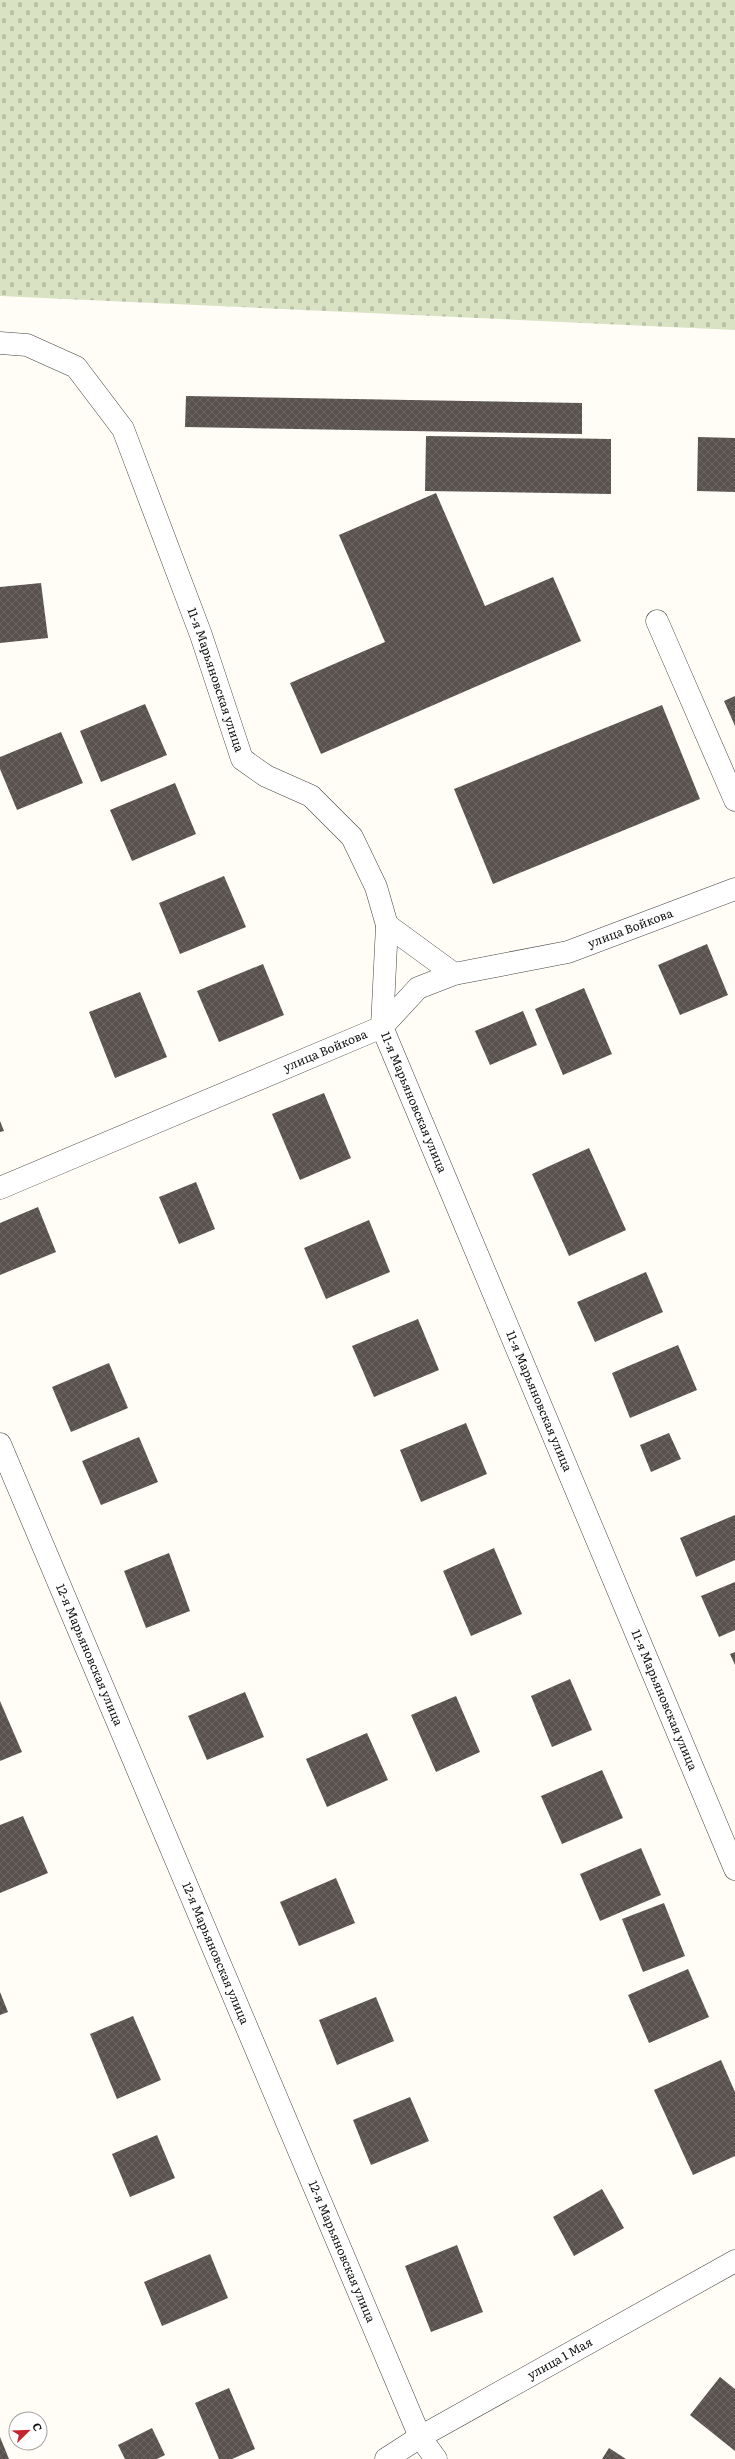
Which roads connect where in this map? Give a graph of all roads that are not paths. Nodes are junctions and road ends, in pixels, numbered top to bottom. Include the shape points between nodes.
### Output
1 (0, 344) edge
2 (657, 621) dead end
3 (735, 800) edge
4 (735, 889) edge
5 (387, 925) junction
6 (454, 974) junction
7 (382, 1027) junction
8 (0, 1188) edge
9 (0, 1444) edge
10 (735, 1869) edge
11 (735, 2261) edge
12 (420, 2438) junction
13 (386, 2459) edge
14 (436, 2459) edge

1 - 5 street, 11-я Марьяновская улица via 27,345 76,367 123,429 201,635 242,760 266,776 311,796 352,837 376,887
2 - 3 street
4 - 6 street, улица Войкова via 568,952
5 - 6 street
5 - 7 street, 11-я Марьяновская улица
6 - 7 street, улица Войкова via 418,988
7 - 8 street, улица Войкова
7 - 10 street, 11-я Марьяновская улица
9 - 12 street, 12-я Марьяновская улица
11 - 12 street, улица 1 Мая
12 - 13 street, улица 1 Мая
12 - 14 street, 12-я Марьяновская улица

